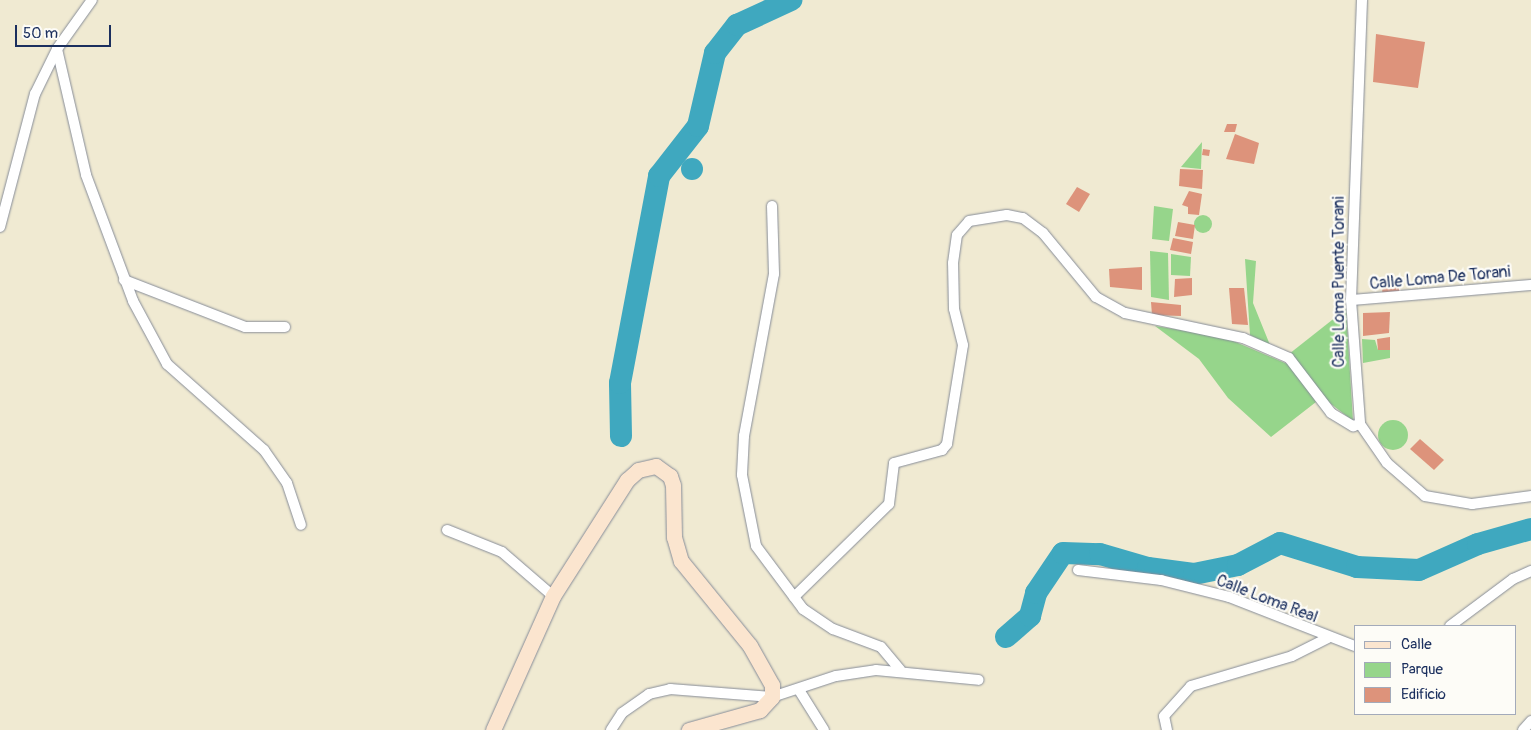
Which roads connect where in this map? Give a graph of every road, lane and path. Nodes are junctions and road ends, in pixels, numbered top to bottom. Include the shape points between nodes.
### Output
1 (1362, 0) edge
2 (88, 2) edge
3 (57, 49) junction
4 (772, 206) dead end
5 (0, 227) edge
6 (124, 280) junction
7 (1531, 284) edge
8 (1351, 300) junction
9 (285, 326) dead end
10 (1360, 424) junction
11 (1531, 496) edge
12 (301, 525) dead end
13 (447, 530) dead end
14 (1078, 570) dead end
15 (1531, 571) edge
16 (553, 596) junction
17 (794, 597) junction
18 (1451, 625) edge
19 (1328, 638) junction
20 (1354, 646) edge
21 (900, 670) junction
22 (979, 680) dead end
23 (799, 690) junction
24 (772, 697) junction
25 (1531, 721) edge
26 (493, 730) edge
27 (611, 730) edge
28 (689, 730) edge
29 (824, 730) edge
30 (1167, 730) edge
31 (1523, 730) edge

1 - 8 street, Calle Loma Puente Torani
2 - 3 street
3 - 5 street via 35,94
3 - 6 street via 86,175
4 - 17 street via 774,274 744,436 742,475 756,546
6 - 9 street via 245,327
6 - 12 street via 167,364 264,450 287,483
7 - 8 street, Calle Loma De Torani
8 - 10 street, Calle Loma Puente Torani
10 - 11 street via 1387,463 1426,496 1472,504
10 - 17 street via 1353,426 1331,413 1289,358 1243,338 1125,313 1096,297 1043,233 1023,218 993,216 960,228 952,282 964,345 950,437 942,450 894,464 889,504
13 - 16 street via 502,552
14 - 19 street, Calle Loma Real via 1161,580 1229,597
15 - 18 street via 1513,579
16 - 24 main road via 627,480 638,470 656,466 670,476 674,537 681,561 761,662
16 - 26 main road
17 - 21 street via 832,629 881,647
19 - 20 street, Calle Loma Real
19 - 30 street via 1292,656 1191,686 1164,716
21 - 22 street
21 - 23 street via 836,676
23 - 24 street
23 - 29 street
24 - 27 street via 670,690 642,699 622,713
24 - 28 main road via 753,712
25 - 31 street

